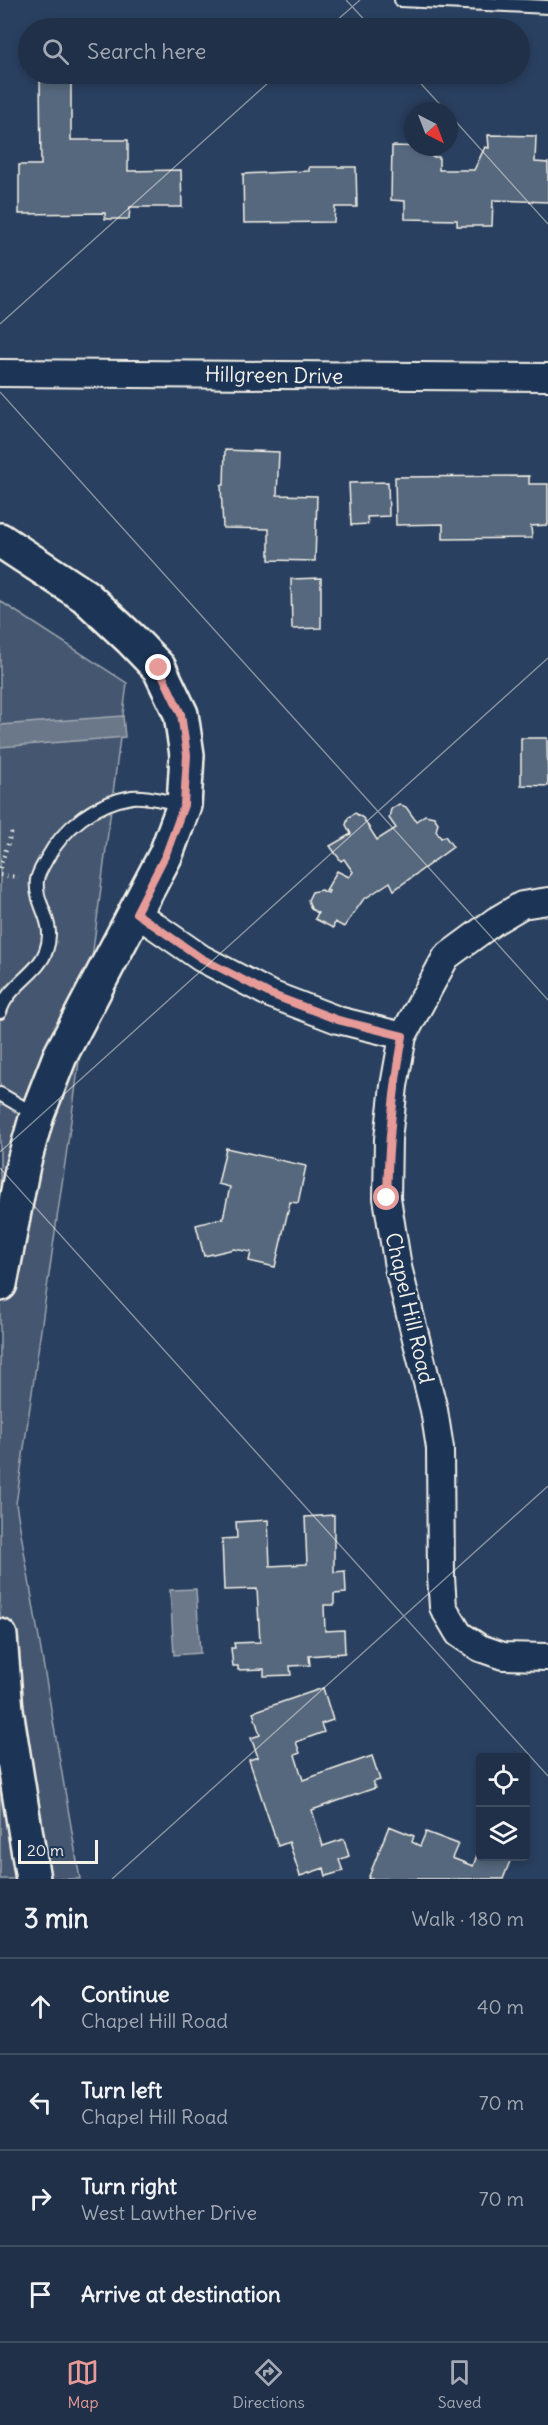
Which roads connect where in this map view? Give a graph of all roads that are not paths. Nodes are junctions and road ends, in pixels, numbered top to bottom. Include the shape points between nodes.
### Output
1 (401, 0) edge
2 (548, 7) edge
3 (0, 373) edge
4 (548, 378) edge
5 (0, 540) edge
6 (184, 805) junction
7 (548, 901) edge
8 (136, 913) junction
9 (0, 1012) edge
10 (403, 1036) junction
11 (0, 1095) edge
12 (37, 1115) junction
13 (0, 1284) edge
14 (0, 1636) edge
15 (548, 1657) edge
16 (33, 1879) edge

1 - 2 lane
3 - 4 street, Hillgreen Drive
5 - 6 street via 85,596 159,668 181,714 187,755
6 - 8 street via 166,854
6 - 9 lane via 134,797 104,805 62,835 37,878 51,935 45,954 17,983
7 - 10 street, Chapel Hill Road via 522,905 446,957
8 - 10 street via 201,958 270,994 338,1020
8 - 12 street via 60,1056
10 - 15 street, Chapel Hill Road via 389,1128 387,1198 398,1267 440,1448 443,1607 459,1634 480,1648 503,1656
11 - 12 lane
12 - 13 street
14 - 16 street via 6,1710

